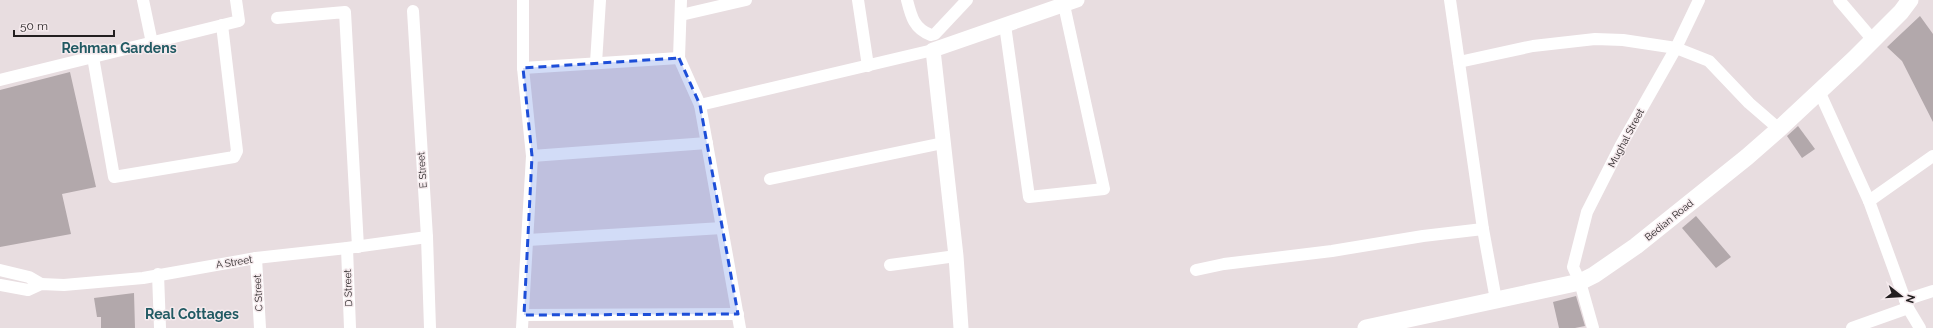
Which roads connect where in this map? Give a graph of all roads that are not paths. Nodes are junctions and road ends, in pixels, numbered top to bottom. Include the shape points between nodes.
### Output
1 (143, 0) edge
2 (236, 0) edge
3 (523, 0) edge
4 (600, 0) edge
5 (681, 0) edge
6 (746, 0) edge
7 (858, 0) edge
8 (907, 0) edge
9 (966, 0) edge
10 (1450, 0) edge
11 (1699, 0) edge
12 (1839, 0) edge
13 (1910, 0) edge
14 (1070, 2) edge
15 (413, 11) dead end
16 (681, 15) junction
17 (277, 18) dead end
18 (222, 25) junction
19 (1005, 25) junction
20 (1873, 40) junction
21 (152, 43) junction
22 (1676, 48) junction
23 (933, 50) junction
24 (93, 57) junction
25 (679, 58) junction
26 (1459, 62) junction
27 (596, 63) junction
28 (868, 66) junction
29 (523, 68) junction
30 (0, 80) edge
31 (1819, 90) junction
32 (700, 105) junction
33 (1779, 130) junction
34 (707, 143) junction
35 (943, 143) junction
36 (532, 156) junction
37 (1933, 156) edge
38 (770, 179) dead end
39 (1869, 202) junction
40 (722, 228) junction
41 (1483, 229) junction
42 (426, 237) junction
43 (528, 240) junction
44 (353, 248) junction
45 (956, 256) junction
46 (256, 258) junction
47 (890, 265) dead end
48 (0, 270) edge
49 (1196, 270) dead end
50 (158, 274) junction
51 (1580, 282) junction
52 (41, 284) junction
53 (0, 285) edge
54 (1933, 291) edge
55 (1496, 300) junction
56 (1906, 304) junction
57 (738, 314) junction
58 (524, 315) junction
59 (160, 328) edge
60 (260, 328) edge
61 (350, 328) edge
62 (430, 328) edge
63 (522, 328) edge
64 (740, 328) edge
65 (961, 328) edge
66 (1366, 328) edge
67 (1593, 328) edge
68 (1852, 328) edge
69 (1920, 328) edge

1 - 21 street
2 - 18 street via 239,21
3 - 29 street
4 - 27 street
5 - 16 street
6 - 16 street
7 - 28 street
8 - 9 street via 916,26 931,35 935,34
10 - 26 street
11 - 22 street, Mughal Street
12 - 20 street
13 - 20 main road, Bedian Road
14 - 19 street
14 - 19 street via 1104,189 1029,196
15 - 42 street, E Street
16 - 25 street
17 - 44 street, D Street via 345,12
18 - 21 street
18 - 24 street via 237,152 234,157 114,178
19 - 23 street
20 - 31 main road, Bedian Road
21 - 24 street
22 - 26 street via 1623,40 1595,39 1533,46
22 - 33 street via 1709,61
22 - 51 street, Mughal Street via 1621,145 1587,212 1573,267
23 - 28 street
23 - 35 street
24 - 30 street
25 - 27 street
25 - 32 street
26 - 41 street
27 - 29 street
28 - 32 street
29 - 36 street
31 - 33 main road, Bedian Road
31 - 39 street
32 - 34 street
33 - 51 main road, Bedian Road via 1636,246
34 - 36 street
34 - 40 street
35 - 38 street
35 - 45 street
36 - 43 street
37 - 39 street
39 - 56 street
40 - 43 street
40 - 57 street
41 - 49 street
41 - 55 street
42 - 44 street, A Street
42 - 62 street, E Street
43 - 58 street
44 - 46 street, A Street
44 - 61 street, D Street
45 - 47 street
45 - 65 street
46 - 50 street, A Street
46 - 60 street, C Street
48 - 52 street
50 - 52 street, A Street via 103,282
50 - 59 street
51 - 55 main road, Bedian Road
51 - 67 street, Mughal Street
52 - 53 street via 28,290
54 - 56 street
55 - 66 main road, Bedian Road
56 - 68 street
56 - 69 street
57 - 58 street
57 - 64 street
58 - 63 street

